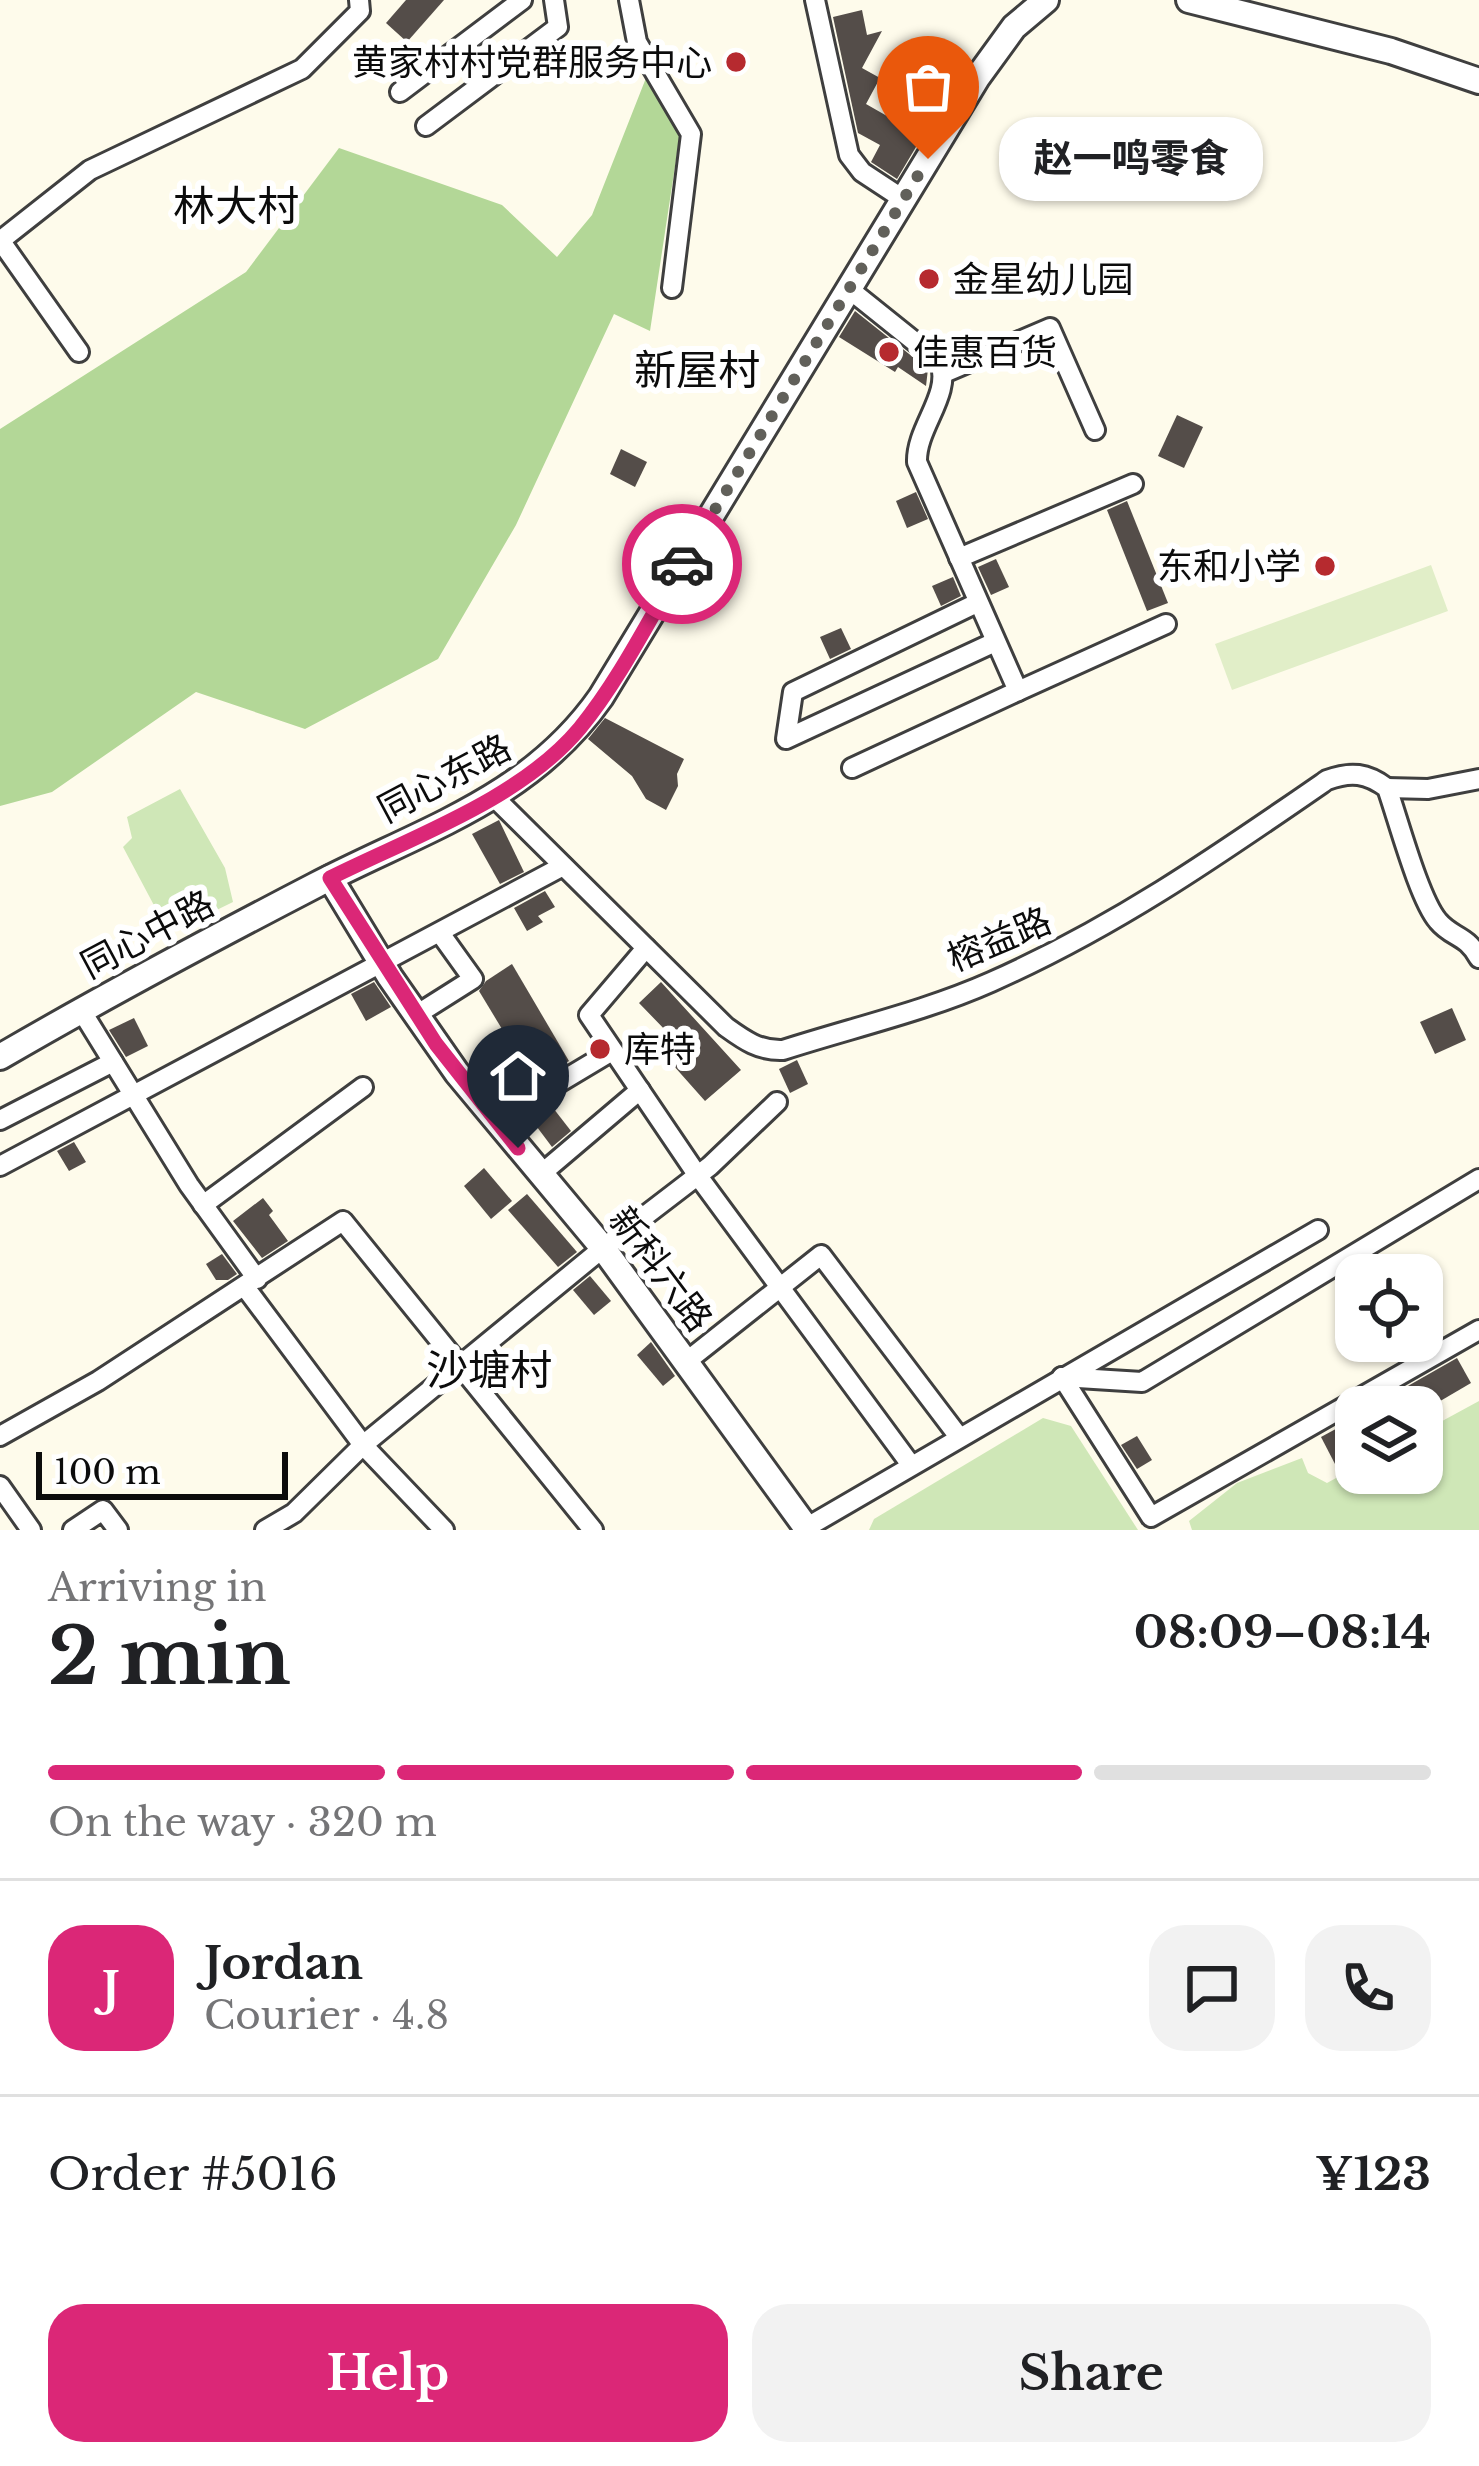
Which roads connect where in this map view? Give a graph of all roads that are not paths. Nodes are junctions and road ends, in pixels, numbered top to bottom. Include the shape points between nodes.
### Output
1 (359, 0) edge
2 (522, 0) edge
3 (554, 0) edge
4 (629, 0) edge
5 (815, 0) edge
6 (1046, 0) edge
7 (1189, 0) edge
8 (1479, 81) edge
9 (400, 92) dead end
10 (426, 126) dead end
11 (903, 199) junction
12 (0, 240) edge
13 (672, 288) dead end
14 (849, 289) junction
15 (79, 352) dead end
16 (944, 373) junction
17 (1095, 430) dead end
18 (1133, 484) dead end
19 (958, 558) junction
20 (977, 603) junction
21 (1166, 624) dead end
22 (995, 642) junction
23 (1018, 691) junction
24 (852, 768) dead end
25 (1479, 779) edge
26 (1387, 788) junction
27 (494, 796) junction
28 (563, 866) junction
29 (330, 878) junction
30 (440, 933) junction
31 (646, 948) junction
32 (1479, 958) edge
33 (382, 964) junction
34 (81, 1010) junction
35 (416, 1015) junction
36 (613, 1051) junction
37 (0, 1057) edge
38 (113, 1062) junction
39 (363, 1087) dead end
40 (640, 1090) junction
41 (135, 1097) junction
42 (777, 1102) dead end
43 (0, 1120) edge
44 (495, 1121) junction
45 (0, 1166) edge
46 (541, 1174) junction
47 (698, 1176) junction
48 (1479, 1179) edge
49 (203, 1205) junction
50 (1318, 1229) dead end
51 (603, 1248) junction
52 (250, 1283) junction
53 (780, 1288) junction
54 (1479, 1330) edge
55 (687, 1361) junction
56 (458, 1368) junction
57 (1062, 1377) junction
58 (0, 1436) edge
59 (959, 1437) junction
60 (363, 1445) junction
61 (911, 1465) junction
62 (0, 1486) edge
63 (805, 1529) edge
64 (31, 1530) edge
65 (73, 1530) edge
66 (118, 1530) edge
67 (265, 1530) edge
68 (444, 1530) edge
69 (593, 1530) edge

1 - 12 street via 360,10 302,69 90,170
2 - 9 street
3 - 10 street via 558,27
4 - 13 street via 637,42 691,134
5 - 11 street via 849,154
6 - 11 street, 同心东路 via 994,52
7 - 8 street
11 - 14 street, 同心东路
12 - 15 street
14 - 16 street via 934,353
14 - 27 street, 同心东路 via 602,698 553,756
16 - 17 street via 1050,328
16 - 19 street via 917,462
18 - 19 street
19 - 20 street
20 - 22 street
20 - 22 street via 793,692 786,739
21 - 23 street
22 - 23 street
23 - 24 street
25 - 26 street, 榕益路
26 - 31 street, 榕益路 via 1359,774 1328,780 1075,942 986,985 783,1050 747,1043
26 - 32 street via 1431,910
27 - 28 street, 榕益路
27 - 29 street, 同心东路
28 - 30 street
28 - 31 street, 榕益路
29 - 33 street, 新科六路
29 - 34 street, 同心中路
30 - 33 street
30 - 35 street via 473,979
31 - 36 street via 589,1015
33 - 35 street, 新科六路
33 - 41 street
34 - 37 street, 同心中路
34 - 38 street
35 - 44 street, 新科六路
36 - 40 street
36 - 44 street
38 - 41 street
38 - 43 street
39 - 49 street
40 - 46 street
40 - 47 street
41 - 45 street
41 - 49 street
42 - 47 street
44 - 46 street, 新科六路
46 - 51 street, 新科六路
47 - 51 street
47 - 53 street
48 - 57 street via 1142,1382
49 - 52 street
50 - 57 street
51 - 55 street, 新科六路
51 - 56 street
52 - 56 street via 344,1221
52 - 58 street
52 - 60 street
53 - 55 street
53 - 59 street via 821,1255
53 - 61 street
54 - 57 street via 1151,1517
55 - 63 street, 新科六路
56 - 60 street
56 - 69 street
57 - 59 street
59 - 61 street
60 - 67 street via 294,1513
60 - 68 street
61 - 63 street
62 - 64 street
65 - 66 street via 103,1510

